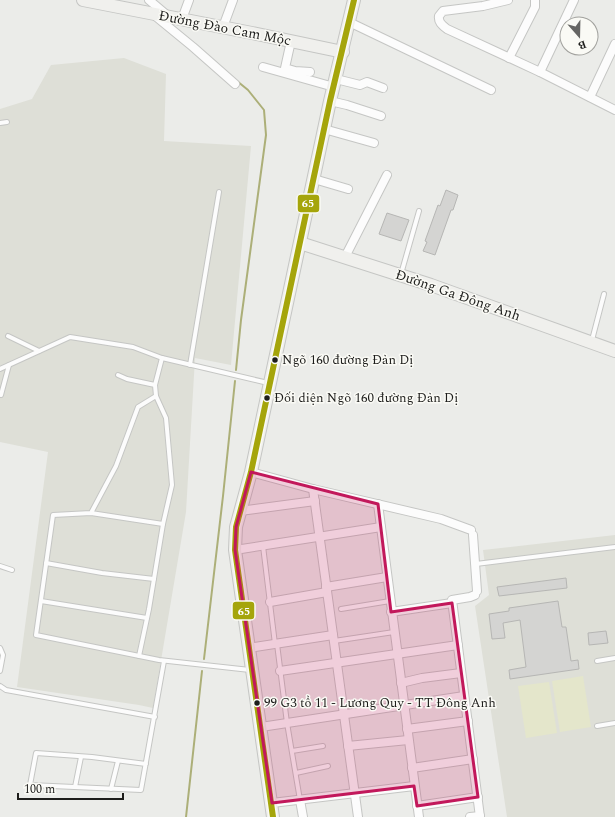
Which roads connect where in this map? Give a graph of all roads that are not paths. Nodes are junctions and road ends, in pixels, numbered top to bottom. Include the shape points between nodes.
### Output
1 (83, 0) edge
2 (150, 0) edge
3 (189, 0) edge
4 (233, 0) edge
5 (354, 0) edge
6 (508, 0) edge
7 (535, 0) edge
8 (574, 0) edge
9 (160, 15) junction
10 (182, 19) junction
11 (349, 22) junction
12 (223, 27) junction
13 (291, 41) junction
14 (615, 44) edge
15 (342, 52) junction
16 (509, 58) junction
17 (263, 67) dead end
18 (310, 72) dead end
19 (540, 72) junction
20 (335, 83) junction
21 (235, 84) dead end
22 (383, 88) dead end
23 (491, 90) dead end
24 (590, 97) junction
25 (330, 101) junction
26 (615, 110) edge
27 (381, 116) dead end
28 (7, 122) dead end
29 (0, 124) edge
30 (324, 129) junction
31 (374, 143) dead end
32 (387, 175) dead end
33 (314, 179) junction
34 (348, 189) dead end
35 (219, 192) dead end
36 (419, 211) dead end
37 (300, 243) junction
38 (345, 257) junction
39 (400, 275) junction
40 (604, 294) dead end
41 (8, 336) dead end
42 (592, 342) junction
43 (40, 351) junction
44 (615, 351) edge
45 (162, 358) junction
46 (9, 365) junction
47 (190, 365) junction
48 (0, 369) edge
49 (118, 375) dead end
50 (270, 383) junction
51 (155, 385) junction
52 (1, 395) dead end
53 (156, 396) junction
54 (251, 472) junction
55 (313, 489) junction
56 (315, 501) junction
57 (378, 504) junction
58 (240, 512) junction
59 (91, 513) junction
60 (163, 524) junction
61 (381, 527) junction
62 (320, 537) junction
63 (263, 546) junction
64 (615, 547) edge
65 (235, 550) junction
66 (46, 563) junction
67 (476, 564) junction
68 (0, 566) edge
69 (12, 570) dead end
70 (387, 577) junction
71 (154, 579) junction
72 (327, 590) junction
73 (41, 601) junction
74 (390, 601) junction
75 (270, 602) junction
76 (452, 603) junction
77 (341, 609) dead end
78 (392, 612) junction
79 (147, 618) junction
80 (394, 632) junction
81 (333, 638) junction
82 (276, 644) junction
83 (458, 645) junction
84 (0, 648) edge
85 (248, 648) junction
86 (397, 654) junction
87 (139, 656) junction
88 (615, 658) edge
89 (164, 660) junction
90 (596, 661) dead end
91 (337, 662) junction
92 (252, 670) junction
93 (0, 671) edge
94 (280, 671) junction
95 (461, 673) junction
96 (401, 683) junction
97 (0, 686) edge
98 (464, 696) junction
99 (404, 706) junction
100 (344, 715) junction
101 (155, 717) junction
102 (468, 721) junction
103 (287, 723) junction
104 (615, 723) edge
105 (597, 726) dead end
106 (261, 727) junction
107 (407, 729) junction
108 (408, 740) junction
109 (323, 746) dead end
110 (348, 746) junction
111 (292, 751) junction
112 (81, 757) junction
113 (473, 759) junction
114 (118, 761) junction
115 (146, 764) junction
116 (328, 766) dead end
117 (412, 768) junction
118 (296, 773) junction
119 (414, 786) junction
120 (75, 787) junction
121 (111, 789) junction
122 (354, 793) junction
123 (478, 797) junction
124 (300, 800) junction
125 (272, 803) junction
126 (417, 806) junction
127 (480, 816) edge
128 (273, 817) edge
129 (303, 817) edge
130 (358, 817) edge
131 (418, 817) edge
132 (470, 817) edge

1 - 9 street, Đường Đào Cam Mộc
2 - 9 street
3 - 10 street
4 - 12 street
5 - 11 street
6 - 16 street via 443,11 438,20 447,29
7 - 16 street via 535,7
8 - 19 street
9 - 10 street, Đường Đào Cam Mộc
9 - 21 street
10 - 12 street, Đường Đào Cam Mộc
11 - 15 street
11 - 23 street
12 - 13 street, Đường Đào Cam Mộc
13 - 15 street, Đường Đào Cam Mộc
13 - 18 street via 285,68
14 - 24 street
15 - 20 street
16 - 19 street
17 - 20 street
19 - 24 street
20 - 22 street via 360,85 367,82
20 - 25 street
24 - 26 street
25 - 27 street
25 - 30 street
28 - 29 lane
30 - 31 street
30 - 33 street
32 - 38 street
33 - 34 street
33 - 37 street
35 - 47 lane
36 - 39 lane
37 - 38 street, Đường Ga Đông Anh
37 - 50 street
38 - 39 street, Đường Ga Đông Anh
39 - 42 street, Đường Ga Đông Anh
40 - 42 lane
41 - 43 lane
42 - 44 street, Đường Ga Đông Anh
43 - 45 lane via 70,337 133,347
43 - 46 lane
45 - 47 lane
45 - 51 lane
46 - 48 lane
46 - 52 lane
47 - 50 lane
49 - 51 lane
50 - 54 street
51 - 53 lane
53 - 59 lane via 138,407 116,466
53 - 60 lane via 166,418 172,485
54 - 55 street
54 - 58 street
55 - 56 street
55 - 57 street
56 - 58 street
56 - 62 street
57 - 61 street
57 - 67 street via 441,519 472,532
58 - 65 street via 236,527
59 - 60 lane
59 - 66 lane via 54,515
60 - 71 lane
61 - 62 street
61 - 70 street
62 - 63 street
62 - 72 street
63 - 65 street
63 - 75 lane
64 - 67 lane
65 - 85 street
66 - 71 lane
66 - 73 lane
67 - 76 street via 476,593 470,597 452,600
68 - 69 lane
70 - 72 street
70 - 74 street
71 - 79 lane
72 - 75 street
72 - 81 street
73 - 79 lane
73 - 87 lane via 36,636
74 - 77 lane
74 - 78 street
75 - 82 lane
76 - 78 street
76 - 83 street
78 - 80 street
79 - 87 lane
80 - 81 lane
80 - 86 street
81 - 82 street
81 - 91 street
82 - 85 street
82 - 94 lane
83 - 86 street
83 - 95 street
84 - 93 lane via 3,655
85 - 92 street
86 - 91 street
86 - 96 street
87 - 89 lane
88 - 90 lane
89 - 92 lane
89 - 101 lane
91 - 94 street
91 - 100 street
92 - 106 street
94 - 103 lane
95 - 96 street
95 - 98 street
96 - 99 street
97 - 101 lane via 6,690
98 - 99 street
98 - 102 street
99 - 100 street
99 - 107 street
100 - 103 street
100 - 110 street
101 - 115 lane
102 - 107 street
102 - 113 street
103 - 106 street
103 - 111 lane
104 - 105 lane
106 - 125 street
107 - 108 street
108 - 110 street
108 - 117 street
109 - 111 lane
110 - 122 street
111 - 118 lane
112 - 114 lane
112 - 120 lane
112 - 120 lane via 36,753 30,785
113 - 117 street
113 - 123 street
114 - 115 lane
114 - 121 lane
115 - 121 lane via 141,790
116 - 118 lane
117 - 119 street
118 - 124 lane
119 - 122 street
119 - 126 street
120 - 121 lane
122 - 124 street
122 - 130 street
123 - 126 street
123 - 127 street
124 - 125 street
124 - 129 street
125 - 128 street
126 - 131 street
127 - 132 street

